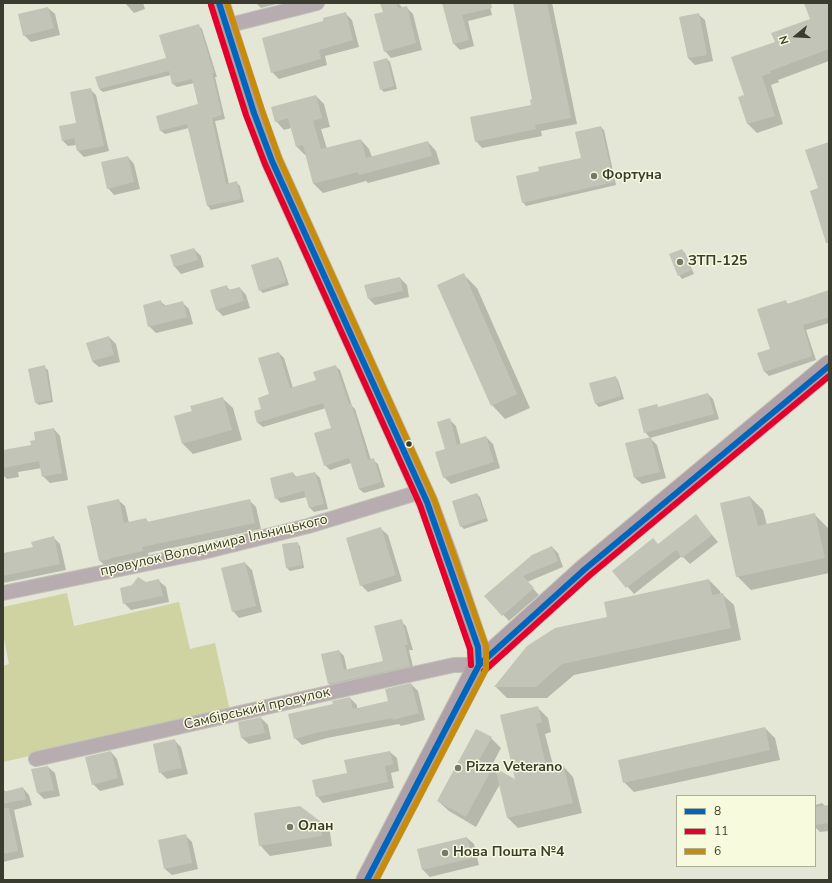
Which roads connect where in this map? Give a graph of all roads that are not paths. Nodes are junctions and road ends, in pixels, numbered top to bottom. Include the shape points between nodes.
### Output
1 (219, 3) edge
2 (317, 3) edge
3 (226, 26) junction
4 (829, 366) edge
5 (422, 491) junction
6 (3, 593) edge
7 (479, 665) junction
8 (36, 759) dead end
9 (367, 880) edge

1 - 3 main road
2 - 3 street
3 - 5 main road via 272,161
4 - 7 main road via 585,569
5 - 6 street, провулок Володимира Ільницького via 308,526 218,548
5 - 7 main road via 478,647
7 - 8 street, Самбірський провулок via 454,665
7 - 9 main road

